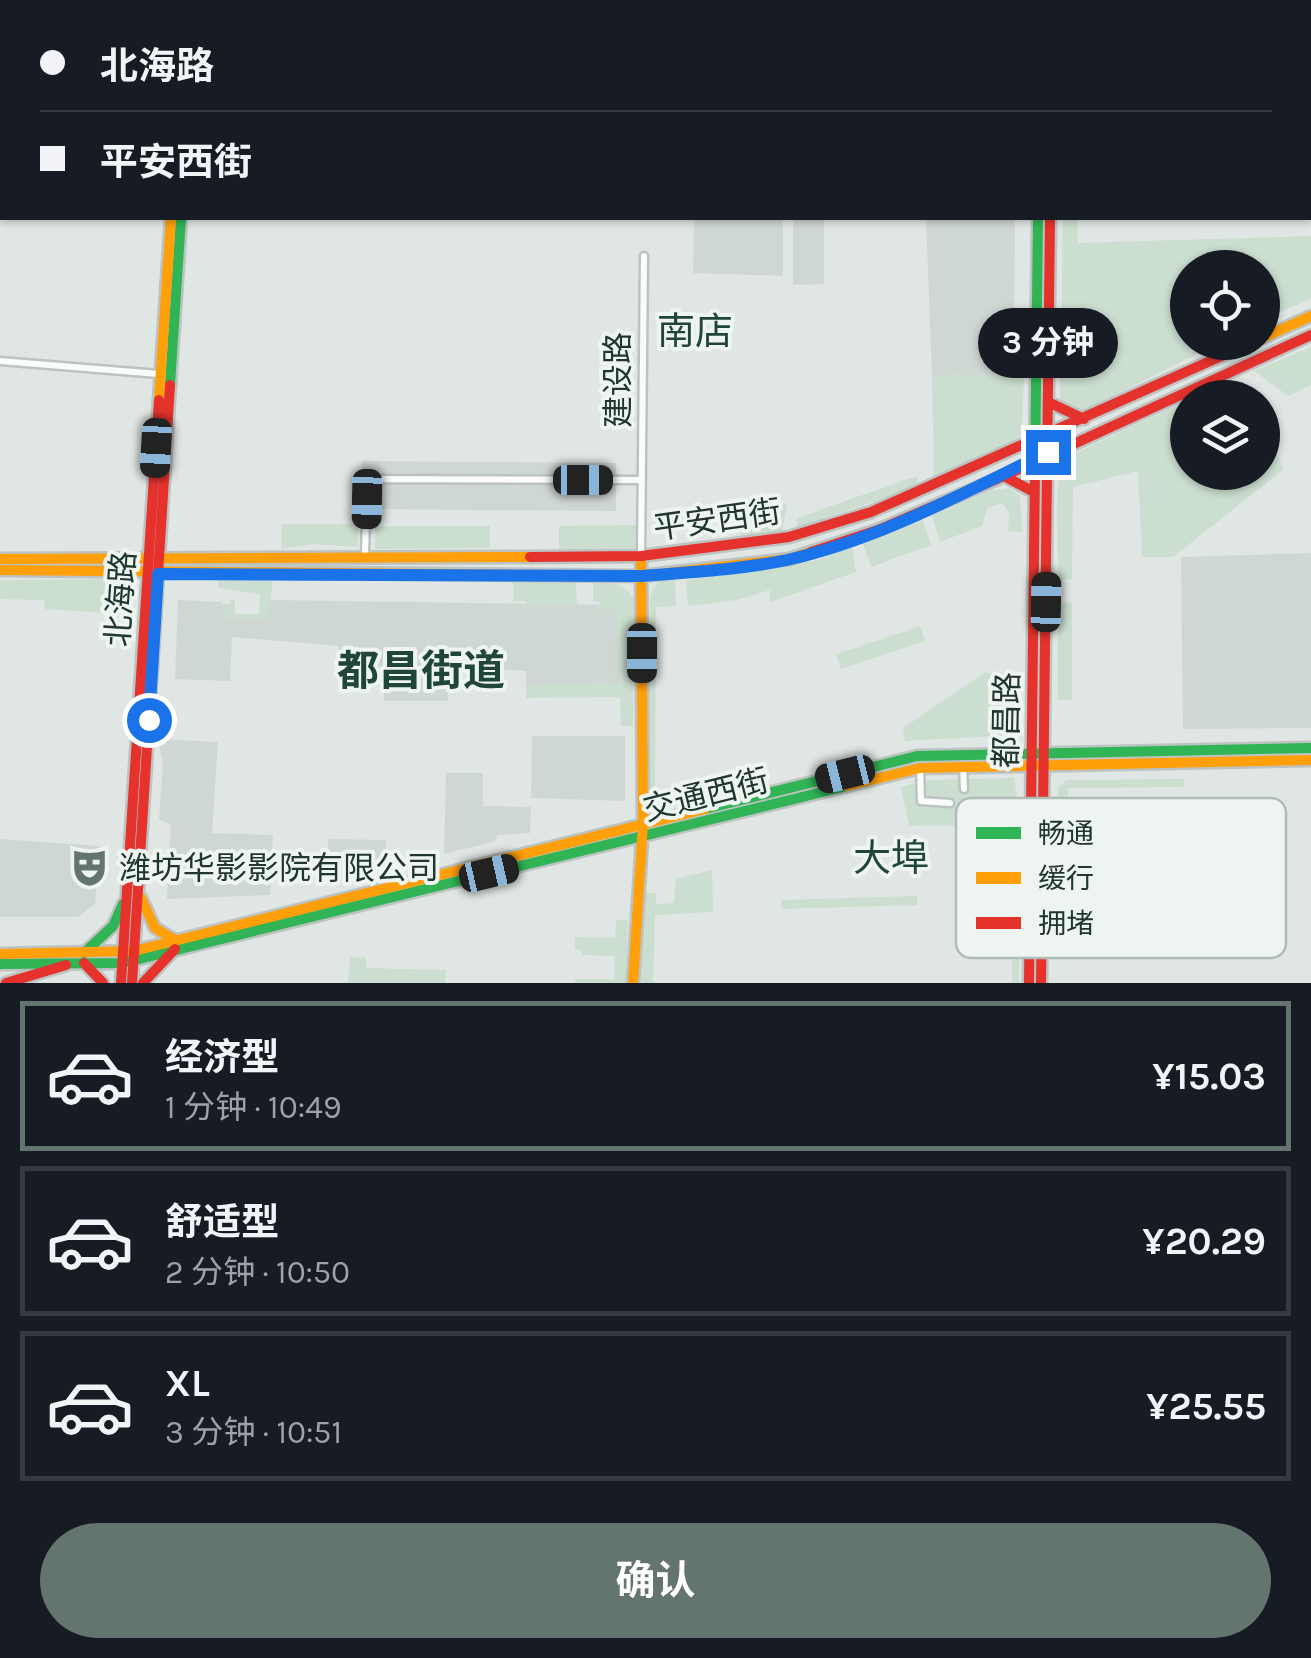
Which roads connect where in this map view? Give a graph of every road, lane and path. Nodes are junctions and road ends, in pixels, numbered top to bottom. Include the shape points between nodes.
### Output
1 (171, 220) edge
2 (181, 220) edge
3 (1038, 220) edge
4 (1050, 220) edge
5 (644, 256) dead end
6 (1311, 316) edge
7 (1280, 330) edge
8 (1311, 335) edge
9 (1214, 360) edge
10 (0, 361) edge
11 (166, 374) junction
12 (1048, 402) junction
13 (1084, 420) junction
14 (1042, 439) junction
15 (1048, 452) junction
16 (1036, 458) junction
17 (1004, 476) junction
18 (642, 480) junction
19 (1034, 492) junction
20 (366, 554) junction
21 (642, 556) junction
22 (0, 559) edge
23 (154, 566) junction
24 (0, 570) edge
25 (642, 576) junction
26 (1311, 748) edge
27 (1038, 758) junction
28 (1311, 760) edge
29 (964, 765) junction
30 (920, 768) junction
31 (964, 788) dead end
32 (1033, 798) edge
33 (1039, 798) edge
34 (950, 804) dead end
35 (643, 824) junction
36 (639, 837) junction
37 (138, 890) junction
38 (127, 898) junction
39 (175, 945) junction
40 (0, 954) edge
41 (129, 956) junction
42 (84, 958) junction
43 (1029, 958) edge
44 (1041, 958) edge
45 (71, 963) junction
46 (0, 964) edge
47 (37, 979) edge
48 (6, 983) edge
49 (103, 983) edge
50 (122, 983) edge
51 (132, 983) edge
52 (142, 983) edge
53 (633, 983) edge
54 (1029, 983) edge
55 (1041, 983) edge

1 - 11 main road, 北海路
2 - 11 main road, 北海路
3 - 14 main road, 都昌路
4 - 12 main road, 都昌路
5 - 18 street, 建设路
6 - 7 main road
8 - 15 main road, 平安西街
9 - 13 main road, 平安西街
10 - 11 street
11 - 23 main road, 北海路
12 - 13 main road
12 - 14 main road, 都昌路
13 - 14 main road, 平安西街
14 - 15 main road, 都昌路
14 - 16 main road, 都昌路
14 - 21 main road, 平安西街 via 871,512 789,537
15 - 16 main road, 平安西街
15 - 27 main road, 都昌路
16 - 17 main road, 平安西街
16 - 19 main road, 都昌路
17 - 19 main road
17 - 25 main road, 平安西街 via 789,559
18 - 20 street via 367,479
18 - 21 street, 建设路
19 - 27 main road, 都昌路
20 - 21 main road, 平安西街
20 - 23 main road, 平安西街
21 - 25 main road, 建设路
22 - 23 main road
23 - 24 main road
23 - 25 main road, 平安西街
23 - 37 main road, 北海路
23 - 38 main road, 北海路
25 - 35 main road, 建设路
26 - 27 main road, 交通西街
27 - 28 main road, 交通西街
27 - 29 main road, 交通西街
27 - 32 main road, 都昌路
27 - 33 main road, 都昌路
27 - 35 main road, 交通西街 via 917,756
29 - 30 main road, 交通西街
29 - 31 street
30 - 34 street via 921,801
30 - 36 main road, 交通西街
35 - 36 main road, 建设路
35 - 39 main road, 交通西街
36 - 39 main road, 交通西街
36 - 53 main road, 建设路
37 - 39 main road via 146,916
37 - 41 main road, 北海路
38 - 41 main road, 北海路
38 - 42 main road
39 - 41 main road, 交通西街
39 - 52 main road
40 - 42 main road
41 - 42 main road, 交通西街
41 - 50 main road, 北海路
41 - 51 main road, 北海路
42 - 45 main road
42 - 49 main road
43 - 54 main road, 都昌路
44 - 55 main road, 都昌路
45 - 46 main road
45 - 47 main road
47 - 48 main road

